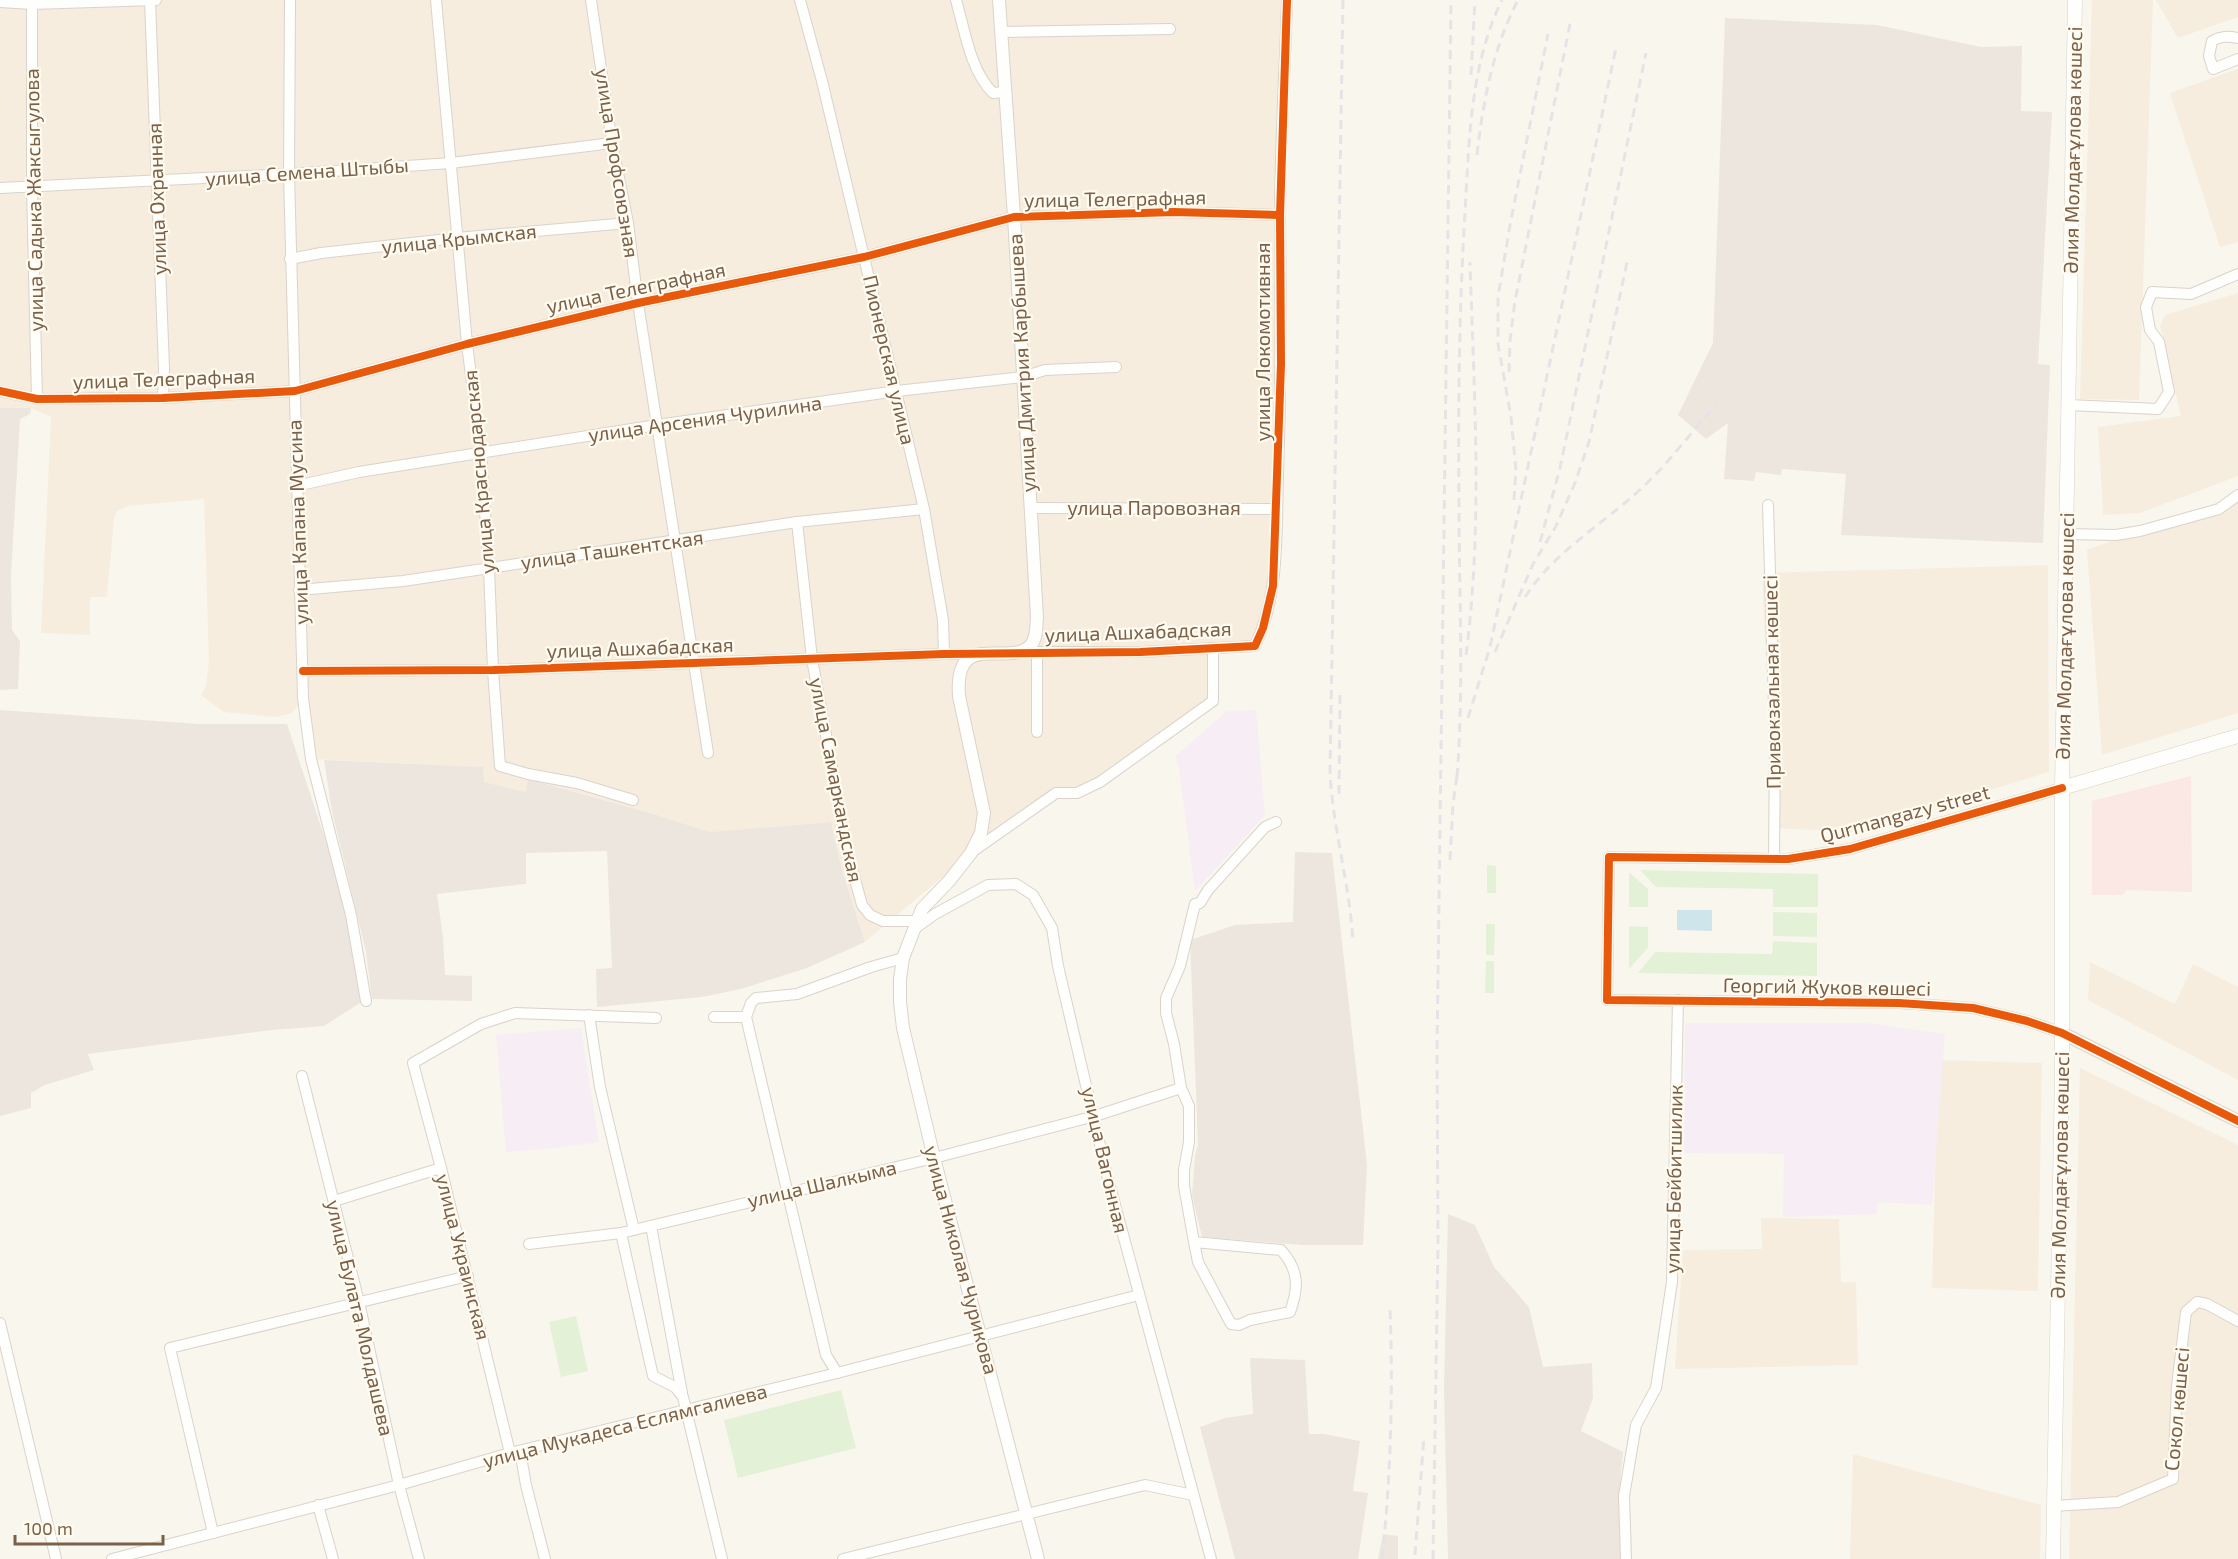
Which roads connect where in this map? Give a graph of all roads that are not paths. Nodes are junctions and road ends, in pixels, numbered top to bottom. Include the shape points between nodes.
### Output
1 (150, 0) edge
2 (157, 0) edge
3 (290, 0) edge
4 (436, 0) edge
5 (591, 0) edge
6 (800, 0) edge
7 (956, 0) edge
8 (999, 0) edge
9 (1287, 0) edge
10 (2075, 0) edge
11 (0, 2) edge
12 (32, 2) edge
13 (1170, 29) dead end
14 (1001, 32) junction
15 (2238, 38) edge
16 (2238, 59) edge
17 (1005, 92) junction
18 (612, 143) junction
19 (451, 163) junction
20 (289, 174) junction
21 (157, 181) junction
22 (32, 187) junction
23 (0, 188) edge
24 (1280, 215) junction
25 (1014, 217) junction
26 (628, 223) junction
27 (457, 238) junction
28 (864, 257) junction
29 (290, 259) junction
30 (2238, 274) edge
31 (638, 303) junction
32 (467, 344) junction
33 (1116, 368) dead end
34 (1023, 377) junction
35 (295, 391) junction
36 (897, 391) junction
37 (0, 392) edge
38 (163, 398) junction
39 (37, 399) junction
40 (2068, 405) junction
41 (657, 425) junction
42 (481, 454) junction
43 (296, 486) junction
44 (2238, 495) edge
45 (1768, 505) dead end
46 (1030, 508) junction
47 (924, 509) junction
48 (1277, 509) junction
49 (797, 522) junction
50 (2066, 534) junction
51 (675, 541) junction
52 (489, 568) junction
53 (299, 590) junction
54 (1255, 646) joint
55 (1214, 648) junction
56 (1021, 652) junction
57 (1037, 652) junction
58 (944, 654) junction
59 (977, 654) junction
60 (812, 659) junction
61 (694, 663) junction
62 (493, 670) junction
63 (303, 671) junction
64 (1037, 732) dead end
65 (2238, 736) edge
66 (708, 753) dead end
67 (2062, 788) junction
68 (633, 800) dead end
69 (1276, 822) dead end
70 (970, 853) junction
71 (1774, 859) junction
72 (915, 926) junction
73 (903, 958) junction
74 (1607, 1000) joint
75 (1678, 1000) junction
76 (366, 1001) dead end
77 (589, 1015) junction
78 (714, 1017) dead end
79 (746, 1017) junction
80 (656, 1018) dead end
81 (2062, 1033) junction
82 (302, 1076) dead end
83 (1181, 1088) junction
84 (1095, 1116) junction
85 (2238, 1121) edge
86 (934, 1158) junction
87 (441, 1168) junction
88 (788, 1192) junction
89 (334, 1200) junction
90 (651, 1226) junction
91 (634, 1230) junction
92 (621, 1233) junction
93 (1194, 1242) junction
94 (529, 1244) dead end
95 (468, 1276) junction
96 (1139, 1295) junction
97 (359, 1302) junction
98 (2238, 1321) edge
99 (0, 1323) edge
100 (981, 1335) junction
101 (837, 1373) junction
102 (683, 1397) junction
103 (687, 1411) junction
104 (515, 1452) junction
105 (399, 1485) junction
106 (1193, 1495) junction
107 (318, 1505) junction
108 (2053, 1506) junction
109 (1028, 1516) junction
110 (213, 1533) junction
111 (886, 1554) edge
112 (56, 1559) edge
113 (112, 1559) edge
114 (333, 1559) edge
115 (419, 1559) edge
116 (545, 1559) edge
117 (722, 1559) edge
118 (843, 1559) edge
119 (1038, 1559) edge
120 (1211, 1559) edge
121 (1626, 1559) edge
122 (2053, 1559) edge

1 - 2 street
1 - 12 street
1 - 21 street, улица Охранная
3 - 20 street, улица Капана Мусина
4 - 19 street, улица Краснодарская
5 - 18 street, улица Профсоюзная
6 - 28 street, Пионерская улица
7 - 17 street via 982,82 993,93
8 - 14 street, улица Дмитрия Карбышева
9 - 24 street, улица Локомотивная
10 - 40 main road, Әлия Молдағұлова көшесі
11 - 12 street
12 - 22 street, улица Садыка Жаксыгулова
13 - 14 street
14 - 17 street, улица Дмитрия Карбышева
15 - 16 street via 2227,36 2212,41 2209,56 2213,69
17 - 25 street, улица Дмитрия Карбышева
18 - 19 street, улица Семена Штыбы
18 - 26 street, улица Профсоюзная
19 - 20 street, улица Семена Штыбы
19 - 27 street, улица Краснодарская
20 - 21 street, улица Семена Штыбы
20 - 29 street, улица Капана Мусина
21 - 22 street, улица Семена Штыбы
21 - 38 street, улица Охранная
22 - 23 street, улица Семена Штыбы
22 - 39 street, улица Садыка Жаксыгулова
24 - 25 street, улица Телеграфная via 1174,212
24 - 48 street, улица Локомотивная
25 - 28 street, улица Телеграфная
25 - 34 street, улица Дмитрия Карбышева
26 - 27 street, улица Крымская
26 - 31 street, улица Профсоюзная
27 - 29 street, улица Крымская
27 - 32 street, улица Краснодарская
28 - 31 street, улица Телеграфная
28 - 36 street, Пионерская улица
29 - 35 street, улица Капана Мусина
30 - 40 street via 2191,294 2151,292 2146,307 2150,330 2159,342 2169,392 2158,409
31 - 32 street, улица Телеграфная
31 - 41 street, улица Профсоюзная
32 - 35 street, улица Телеграфная
32 - 42 street, улица Краснодарская
33 - 34 street, улица Арсения Чурилина via 1045,369
34 - 36 street, улица Арсения Чурилина
34 - 46 street, улица Дмитрия Карбышева
35 - 38 street, улица Телеграфная
35 - 43 street, улица Капана Мусина
36 - 41 street, улица Арсения Чурилина
36 - 47 street, Пионерская улица
37 - 39 street, улица Телеграфная
38 - 39 street, улица Телеграфная
40 - 50 main road, Әлия Молдағұлова көшесі
41 - 42 street, улица Арсения Чурилина
41 - 51 street, улица Профсоюзная
42 - 43 street, улица Арсения Чурилина via 359,472
42 - 52 street, улица Краснодарская
43 - 53 street, улица Капана Мусина
44 - 50 street via 2219,509 2140,531 2116,535
45 - 71 street, Привокзальная көшесі via 1775,740
46 - 48 street, улица Паровозная
46 - 56 street, улица Дмитрия Карбышева via 1036,635 1032,645
47 - 49 street, улица Ташкентская
47 - 58 street, Пионерская улица via 943,620
48 - 54 street, улица Локомотивная via 1273,586
49 - 51 street, улица Ташкентская
49 - 60 street, улица Самаркандская
50 - 67 main road, Әлия Молдағұлова көшесі
51 - 52 street, улица Ташкентская
51 - 61 street, улица Профсоюзная
52 - 53 street, улица Ташкентская via 403,581
52 - 62 street, улица Краснодарская
53 - 63 street, улица Капана Мусина
54 - 55 street, улица Ашхабадская
55 - 57 street, улица Ашхабадская
55 - 70 street via 1213,701 1100,782 1077,793 1056,793
56 - 57 street, улица Ашхабадская
56 - 59 street
57 - 64 street
58 - 59 street, улица Ашхабадская
58 - 60 street, улица Ашхабадская
59 - 70 street, улица Николая Чурикова via 961,669 958,680 984,813 981,833
60 - 61 street, улица Ашхабадская
60 - 72 street, улица Самаркандская via 848,854 862,905 870,915 883,921
61 - 62 street, улица Ашхабадская
61 - 66 street, улица Профсоюзная
62 - 63 street, улица Ашхабадская
62 - 68 street, улица Краснодарская via 500,766
63 - 76 street, улица Капана Мусина via 311,759 351,915
65 - 67 main road, Qurmangazy street
67 - 71 street, Qurmangazy street via 1850,849
67 - 81 main road, Әлия Молдағұлова көшесі
69 - 83 street via 1264,827 1200,903 1195,904 1180,966 1166,998
70 - 72 street, улица Николая Чурикова via 922,909
71 - 74 street, Qurmangazy street via 1609,856
72 - 73 street, улица Николая Чурикова
72 - 84 street, улица Вагонная via 988,885 1016,884 1033,895 1052,928
73 - 79 street via 797,994 756,998
73 - 86 street, улица Николая Чурикова via 903,1028
74 - 75 street, Георгий Жуков көшесі
75 - 81 street, Георгий Жуков көшесі via 1973,1008
75 - 121 street, улица Бейбитшилик via 1672,1282 1656,1388 1636,1425 1624,1496
77 - 80 street
77 - 87 street, улица Украинская via 514,1013 481,1024 413,1063
77 - 91 street via 600,1087
78 - 79 street
79 - 88 street
81 - 85 street, Георгий Жуков көшесі
81 - 108 main road, Әлия Молдағұлова көшесі
82 - 89 street, улица Булата Молдашева
83 - 84 street, улица Шалкыма
83 - 93 street via 1189,1106 1184,1186
84 - 86 street, улица Шалкыма
84 - 96 street, улица Вагонная
86 - 88 street, улица Шалкыма
86 - 100 street, улица Николая Чурикова
87 - 89 street
87 - 95 street, улица Украинская
88 - 90 street, улица Шалкыма
88 - 101 street via 826,1354
89 - 97 street, улица Булата Молдашева
90 - 91 street, улица Шалкыма
90 - 102 street
91 - 92 street, улица Шалкыма
92 - 94 street, улица Шалкыма
92 - 102 street via 653,1376 675,1387
93 - 93 street via 1281,1250 1291,1261 1296,1276 1290,1312 1231,1324 1198,1262
95 - 97 street
95 - 104 street, улица Украинская
96 - 100 street, улица Мукадеса Еслямгалиева
96 - 106 street, улица Вагонная
97 - 105 street, улица Булата Молдашева
97 - 110 street via 170,1348
98 - 108 street, Сокол көшесі via 2197,1302 2186,1312 2172,1479 2118,1502
99 - 112 street
100 - 101 street, улица Мукадеса Еслямгалиева
100 - 109 street, улица Николая Чурикова
101 - 103 street, улица Мукадеса Еслямгалиева
102 - 103 street
103 - 104 street, улица Мукадеса Еслямгалиева
103 - 117 street
104 - 105 street, улица Мукадеса Еслямгалиева
104 - 116 street, улица Украинская
105 - 107 street, улица Мукадеса Еслямгалиева
105 - 115 street, улица Булата Молдашева
106 - 109 street via 1145,1485
106 - 120 street, улица Вагонная
107 - 110 street, улица Мукадеса Еслямгалиева
107 - 114 street
108 - 122 main road, Әлия Молдағұлова көшесі
109 - 111 street
109 - 119 street, улица Николая Чурикова
110 - 113 street, улица Мукадеса Еслямгалиева
111 - 118 street

